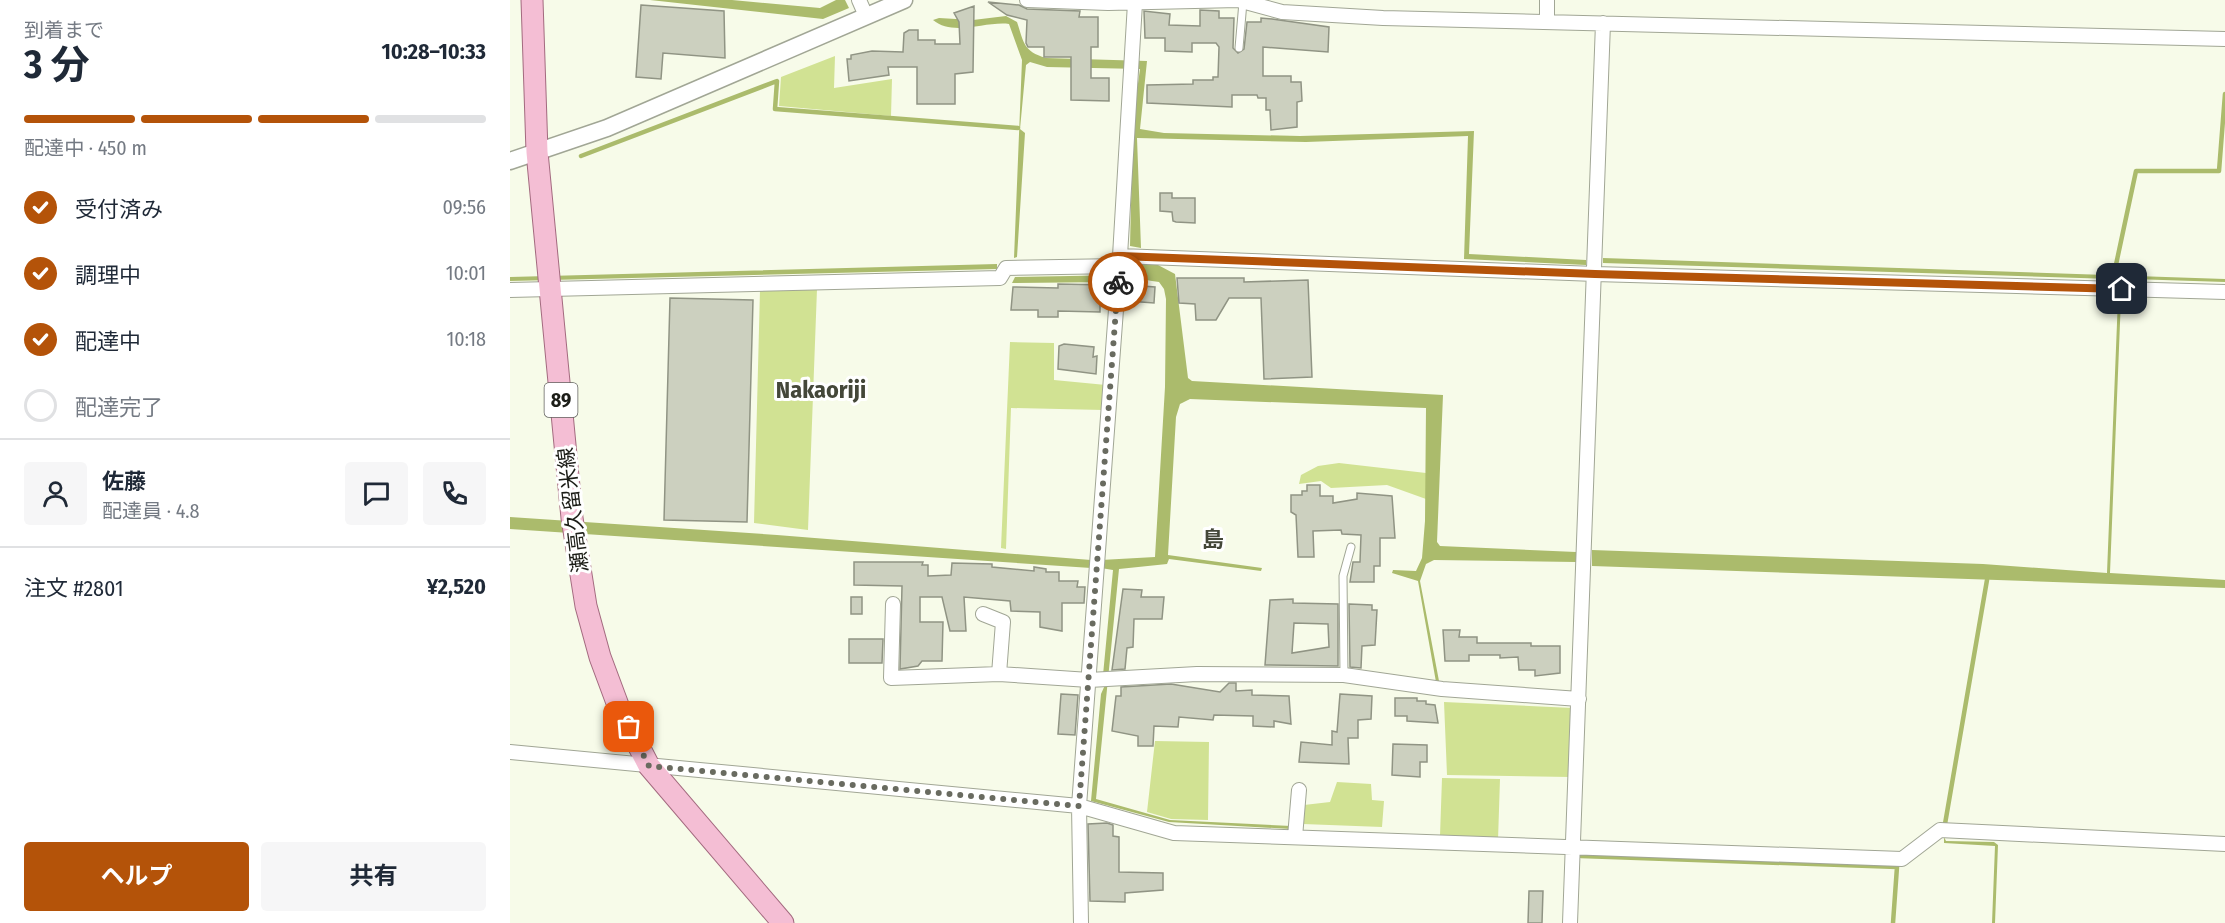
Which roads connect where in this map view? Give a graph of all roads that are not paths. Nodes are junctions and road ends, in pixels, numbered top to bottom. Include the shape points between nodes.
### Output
1 (532, 0) edge
2 (904, 0) edge
3 (1027, 0) edge
4 (1547, 0) edge
5 (1240, 1) edge
6 (1135, 3) junction
7 (862, 8) edge
8 (1547, 21) junction
9 (1603, 23) junction
10 (2225, 39) edge
11 (1239, 48) dead end
12 (537, 152) junction
13 (510, 161) edge
14 (1120, 261) junction
15 (1595, 274) junction
16 (551, 282) junction
17 (510, 290) edge
18 (2225, 292) edge
19 (1351, 547) dead end
20 (893, 604) dead end
21 (983, 614) dead end
22 (999, 674) junction
23 (1344, 675) junction
24 (1089, 680) junction
25 (1579, 699) junction
26 (510, 752) edge
27 (649, 766) junction
28 (1299, 790) dead end
29 (1079, 806) junction
30 (1295, 837) junction
31 (2225, 844) edge
32 (1572, 847) junction
33 (783, 923) edge
34 (1081, 923) edge
35 (1570, 923) edge

1 - 12 main road, 瀬高久留米線 / 89
2 - 7 street
3 - 6 street
4 - 8 street
5 - 6 street
5 - 8 street via 1293,13
5 - 11 lane
6 - 14 street
7 - 12 street via 627,119
8 - 9 street
9 - 10 street
9 - 15 street
12 - 13 street
12 - 16 main road, 瀬高久留米線 / 89
14 - 15 street
14 - 16 street via 1006,267 1000,279
14 - 24 street
15 - 18 street
15 - 25 street
16 - 17 street
16 - 27 main road, 瀬高久留米線 / 89 via 573,528 586,606 619,708
19 - 23 lane via 1343,576
20 - 22 street via 891,678
21 - 22 street via 1003,622
22 - 24 street
23 - 24 street via 1197,674
23 - 25 street via 1442,689
24 - 29 street
25 - 32 street
26 - 27 street
27 - 29 street
27 - 33 main road, 瀬高久留米線 / 89
28 - 30 street
29 - 30 street via 1174,833
29 - 34 street
30 - 32 street
31 - 32 street via 1940,830 1902,860
32 - 35 street

